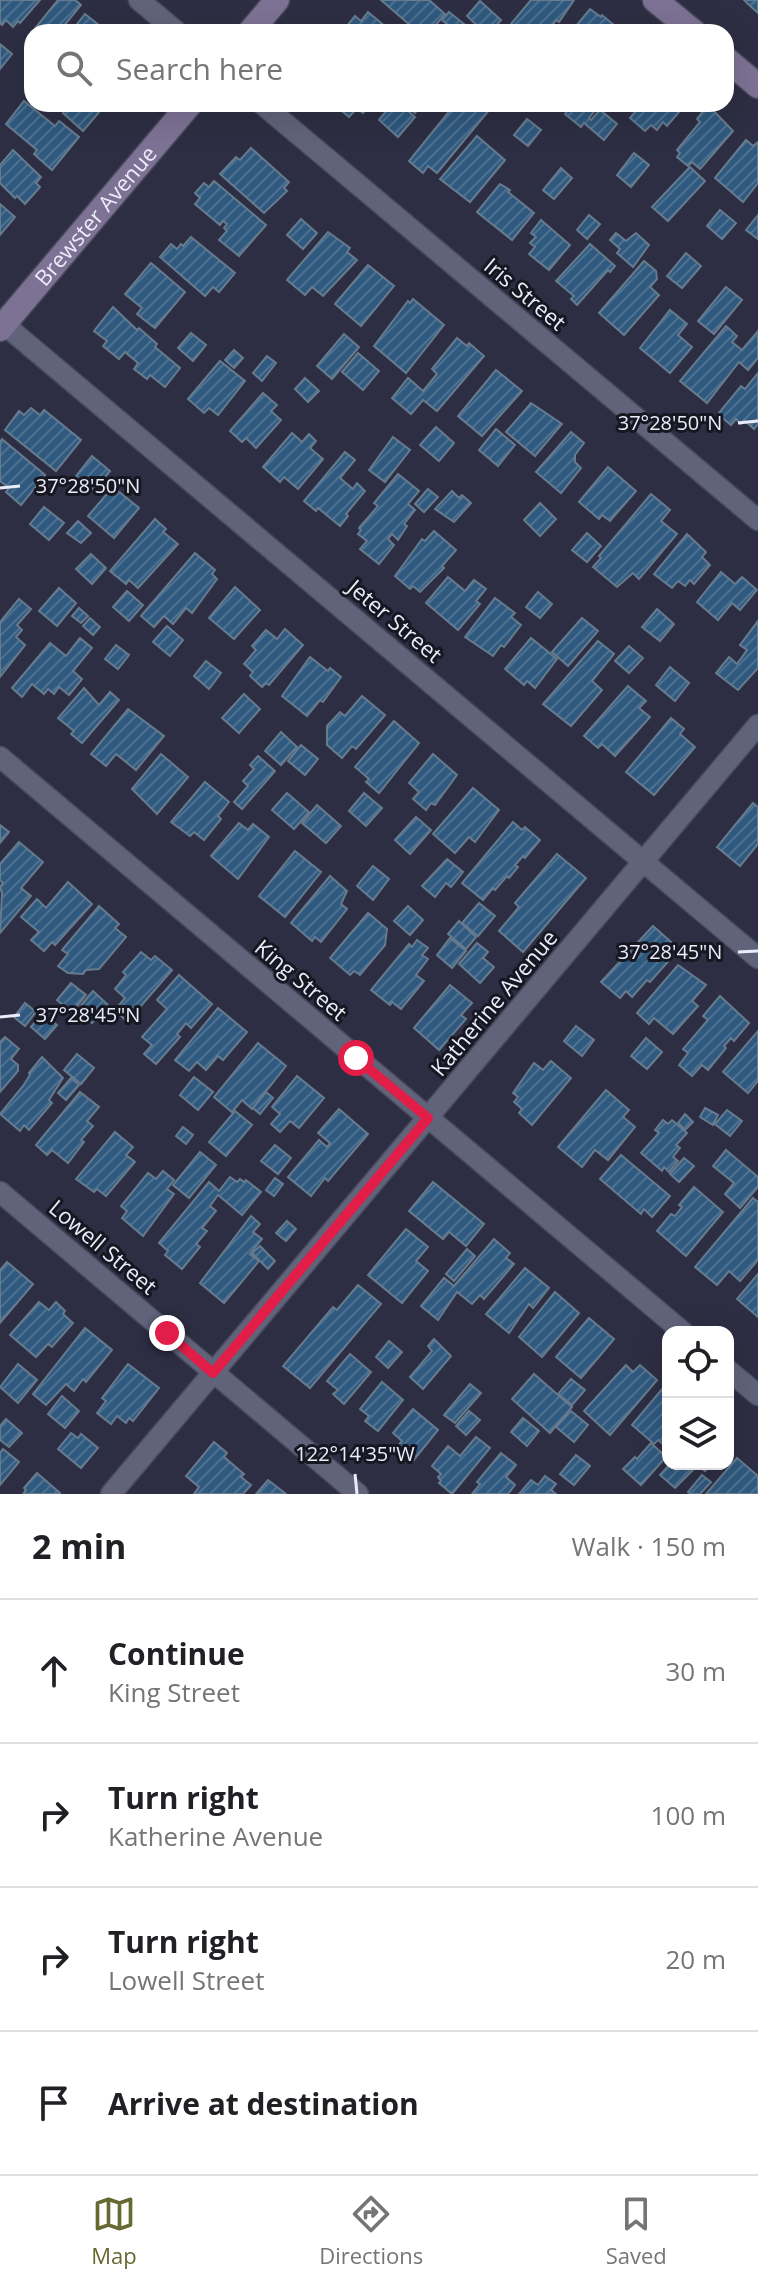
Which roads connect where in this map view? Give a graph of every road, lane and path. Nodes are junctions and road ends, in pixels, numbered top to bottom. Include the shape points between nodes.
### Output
1 (139, 0) edge
2 (277, 0) edge
3 (655, 0) edge
4 (168, 24) edge
5 (257, 24) edge
6 (684, 24) edge
7 (734, 66) edge
8 (758, 86) edge
9 (183, 112) edge
10 (272, 112) edge
11 (1, 325) edge
12 (758, 520) edge
13 (758, 725) edge
14 (0, 757) edge
15 (644, 862) junction
16 (758, 958) edge
17 (428, 1118) junction
18 (0, 1192) edge
19 (676, 1326) edge
20 (213, 1373) junction
21 (734, 1375) edge
22 (758, 1395) edge
23 (111, 1494) edge
24 (358, 1494) edge

1 - 4 street
2 - 5 street
3 - 6 street
7 - 8 street
9 - 11 street, Brewster Avenue
10 - 12 street, Iris Street
11 - 15 street, Jeter Street
13 - 15 street, Katherine Avenue
14 - 17 street, King Street
15 - 16 street, Jeter Street
15 - 17 street, Katherine Avenue
17 - 19 street, King Street
17 - 20 street, Katherine Avenue
18 - 20 street, Lowell Street
20 - 23 street, Katherine Avenue
20 - 24 street, Lowell Street
21 - 22 street

